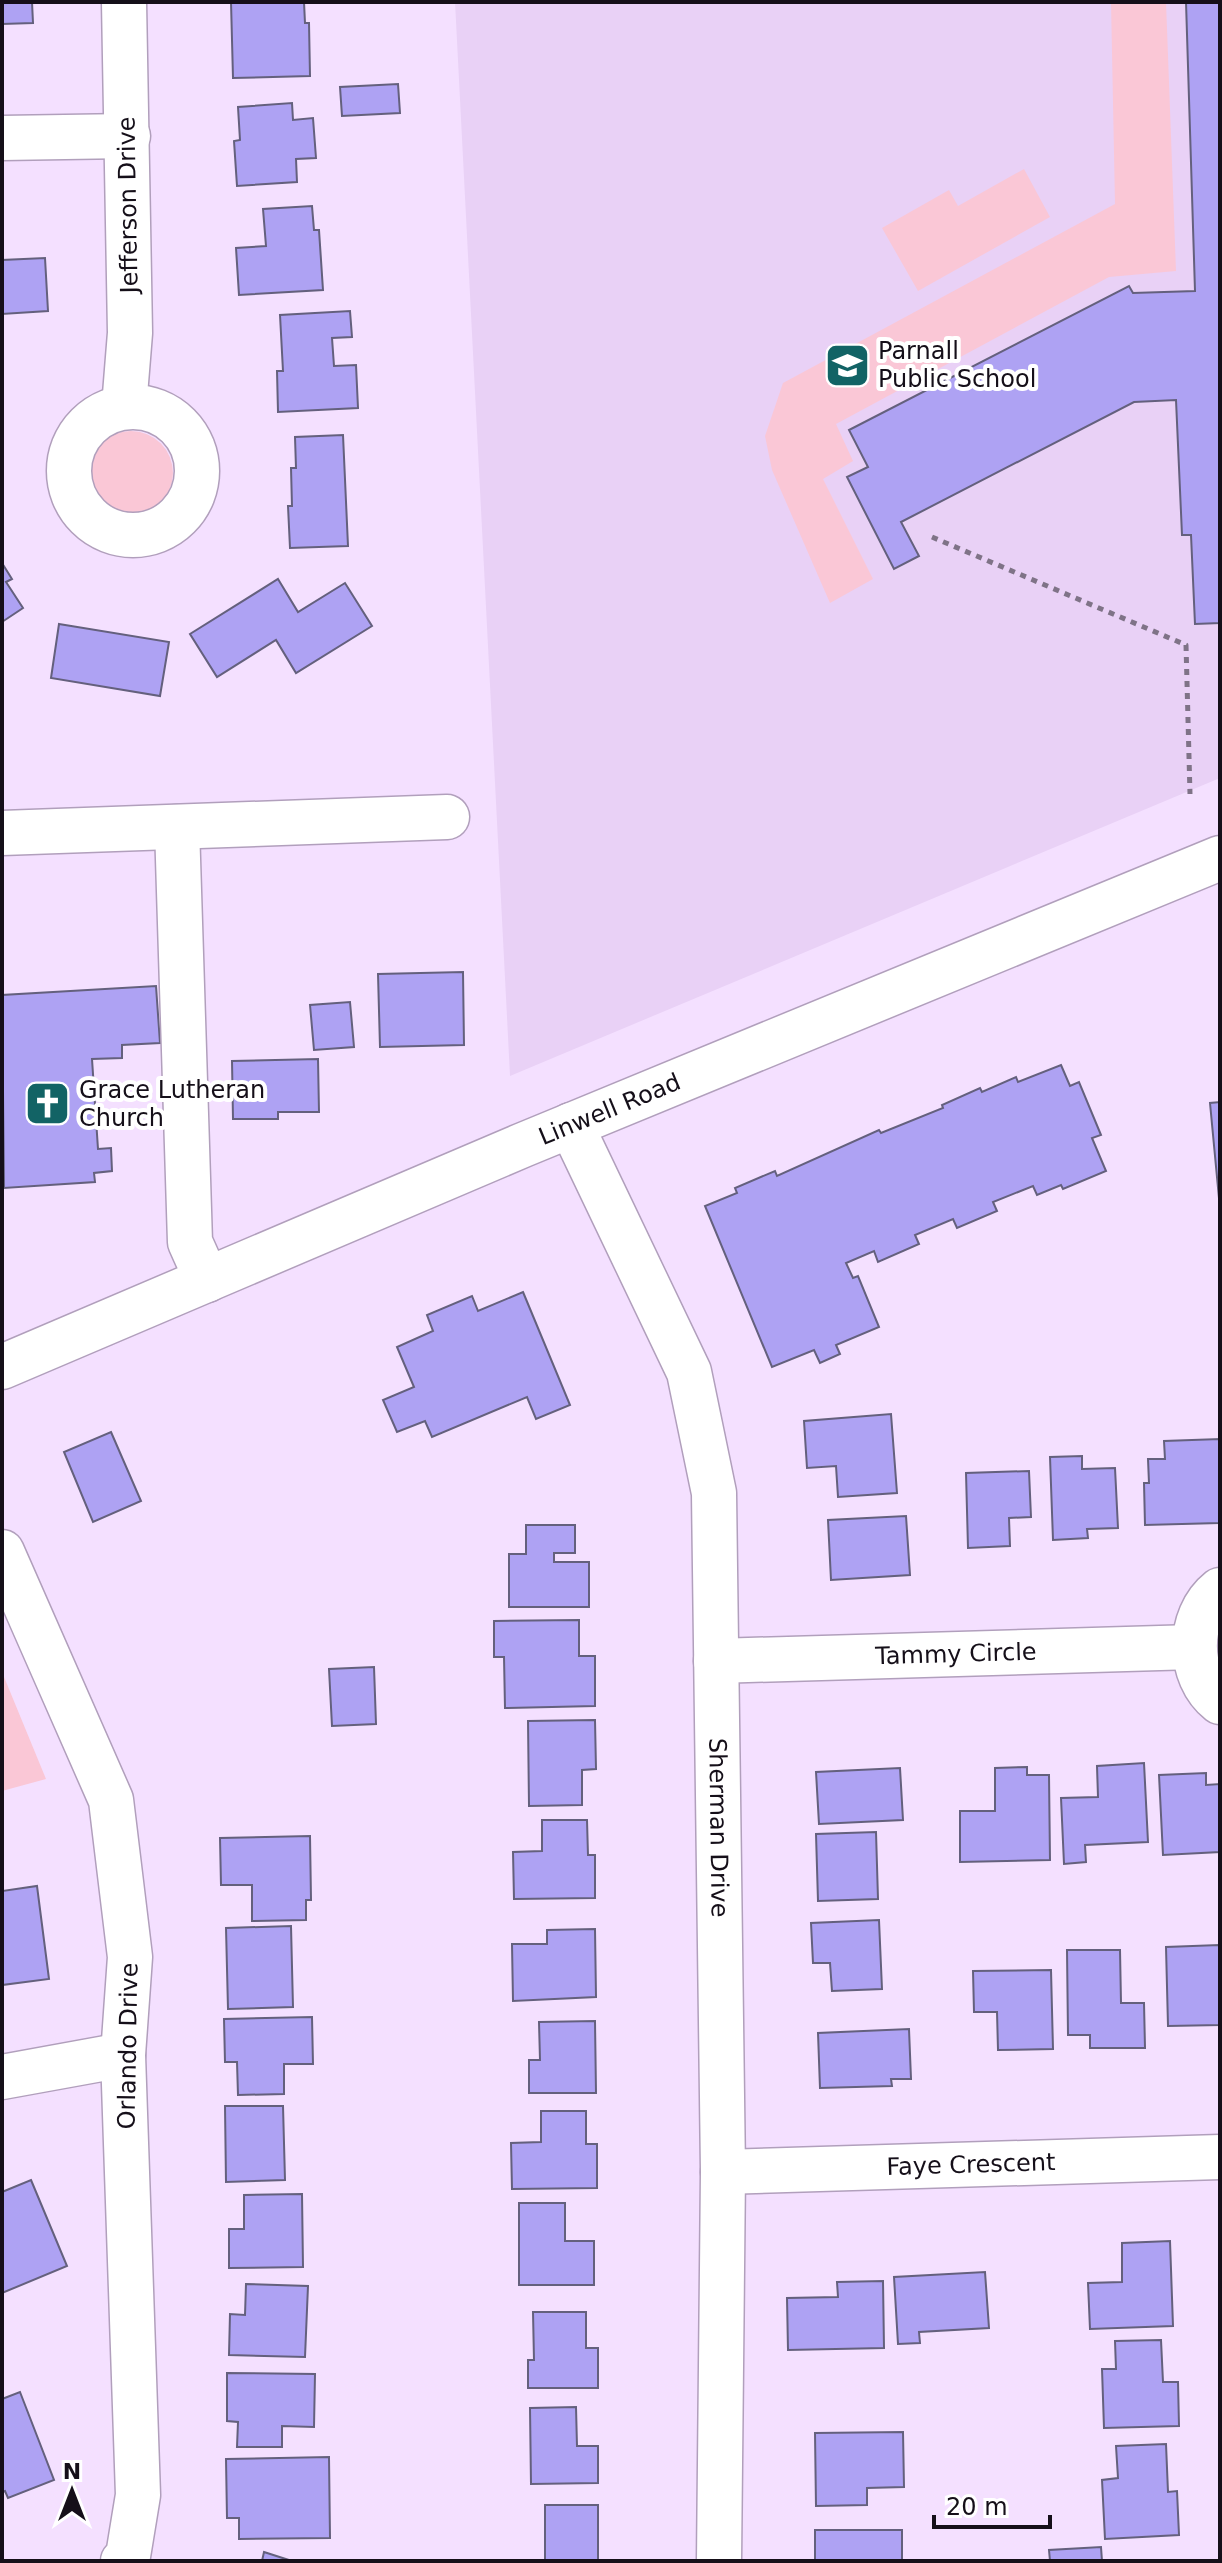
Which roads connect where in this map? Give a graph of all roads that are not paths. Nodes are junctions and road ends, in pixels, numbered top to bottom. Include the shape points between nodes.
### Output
1 (124, 2) edge
2 (128, 136) junction
3 (2, 138) edge
4 (124, 407) dead end
5 (447, 817) dead end
6 (177, 827) junction
7 (2, 833) edge
8 (1220, 858) edge
9 (571, 1125) junction
10 (207, 1280) junction
11 (2, 1367) edge
12 (2, 1552) edge
13 (1220, 1590) edge
14 (1194, 1647) junction
15 (716, 1661) junction
16 (1220, 1702) edge
17 (123, 2055) junction
18 (2, 2077) edge
19 (1220, 2157) edge
20 (723, 2172) junction
21 (123, 2561) edge
22 (719, 2561) edge

1 - 2 street, Jefferson Drive
2 - 3 street
2 - 4 street, Jefferson Drive via 130,333
5 - 6 street
6 - 7 street
6 - 10 street via 190,1242
8 - 9 street, Linwell Road
9 - 10 street, Linwell Road
9 - 15 street, Sherman Drive via 689,1372 714,1493
10 - 11 street, Linwell Road
12 - 17 street, Orlando Drive via 111,1800 130,1957
13 - 14 street via 1201,1614
14 - 15 street, Tammy Circle
14 - 16 street via 1198,1673
15 - 20 street, Sherman Drive
17 - 18 street
17 - 21 street, Orlando Drive via 138,2495
19 - 20 street, Faye Crescent
20 - 22 street, Sherman Drive

